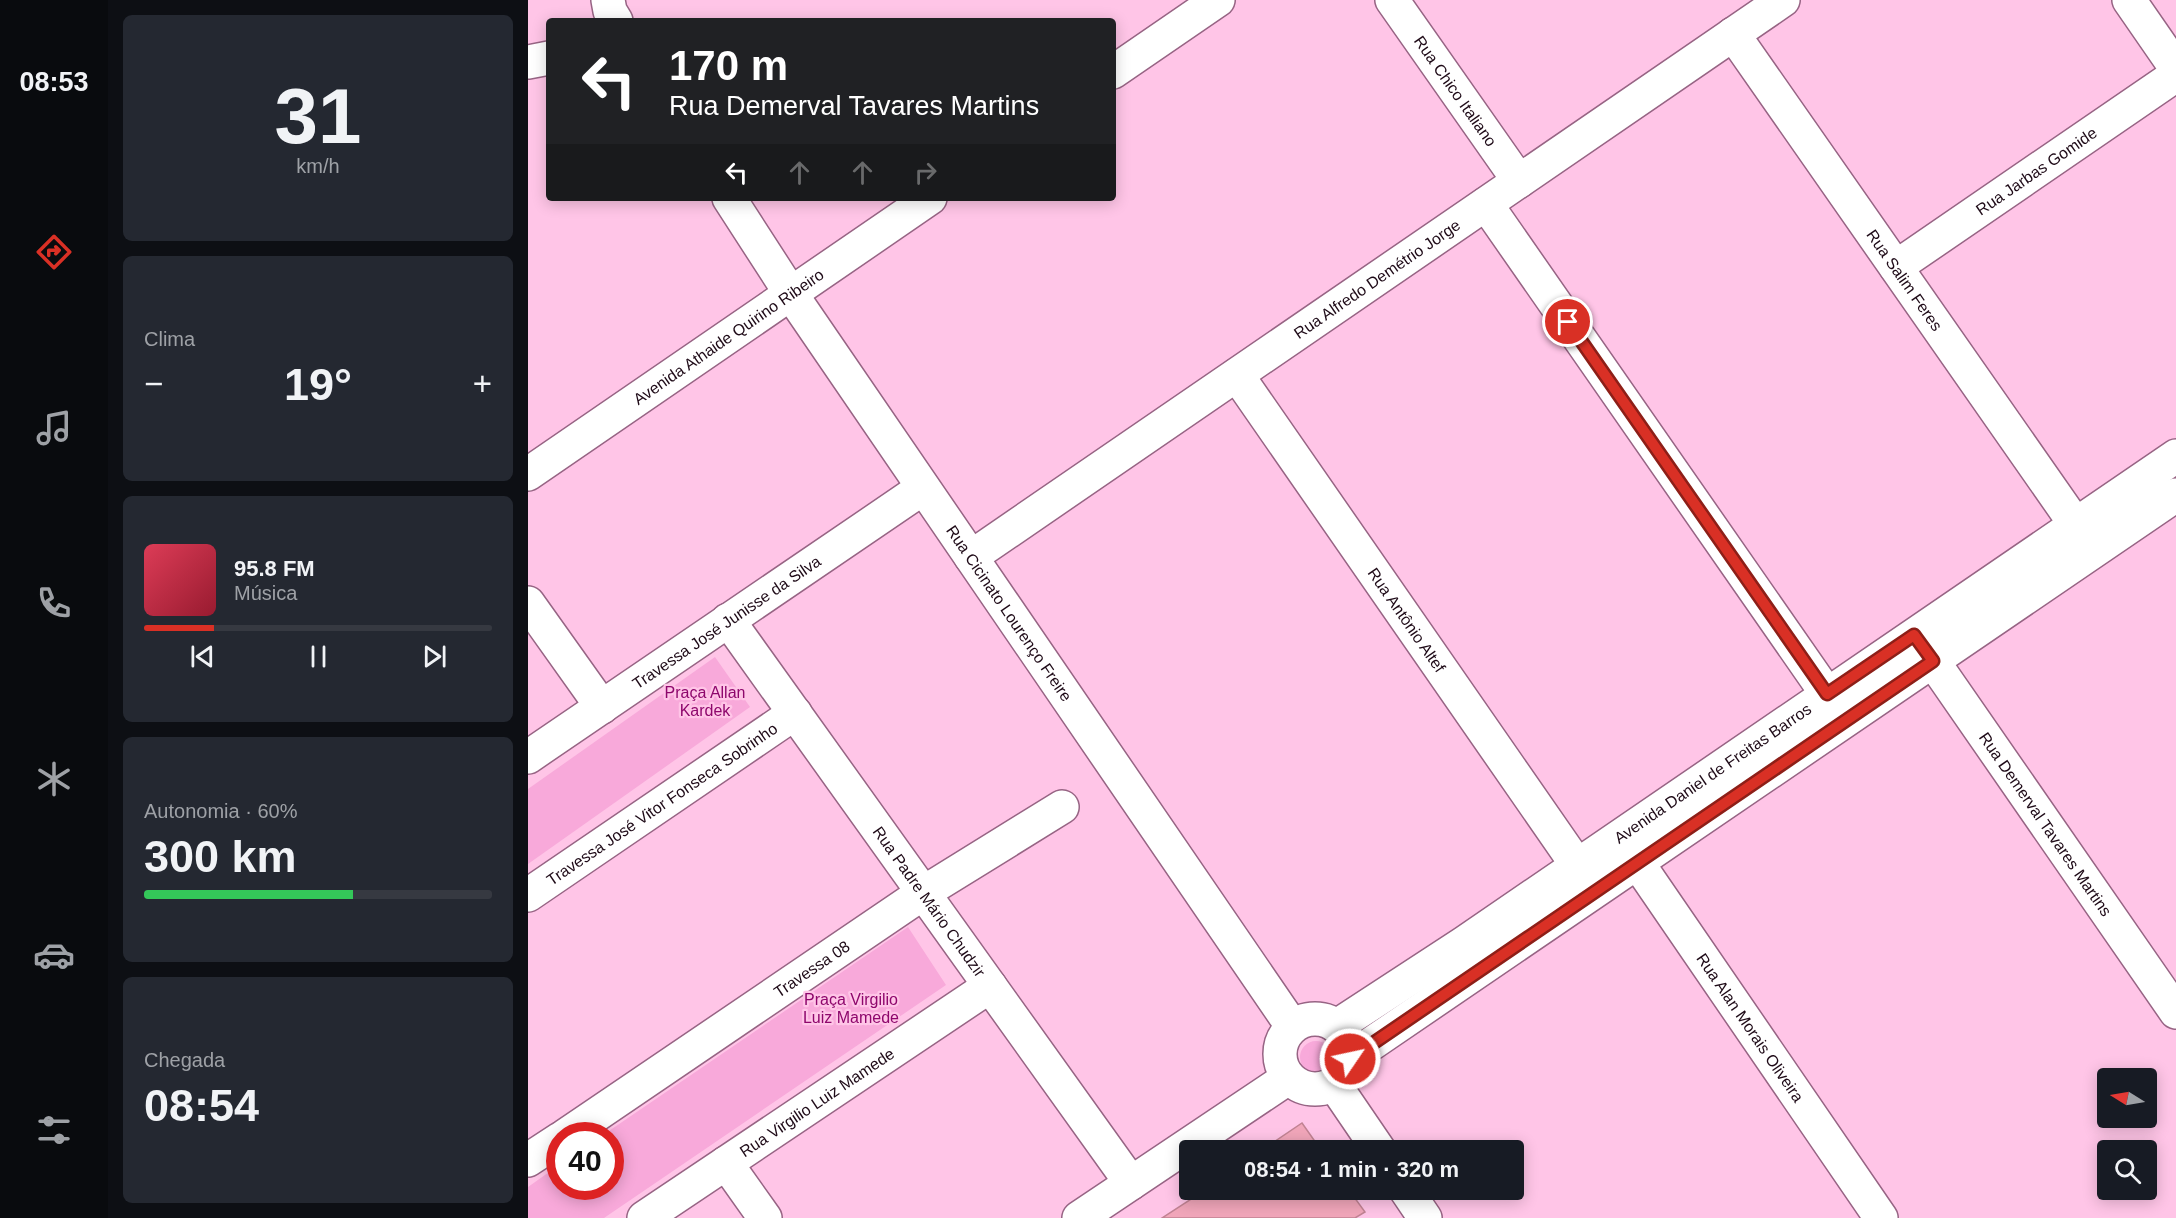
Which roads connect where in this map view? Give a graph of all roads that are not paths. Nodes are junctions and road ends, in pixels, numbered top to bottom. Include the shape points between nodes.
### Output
1 (608, 0) edge
2 (1218, 0) edge
3 (1392, 0) edge
4 (1783, 0) edge
5 (2128, 0) edge
6 (614, 18) edge
7 (1733, 34) junction
8 (546, 59) edge
9 (528, 62) edge
10 (2176, 68) edge
11 (1116, 70) edge
12 (2176, 75) edge
13 (1519, 181) junction
14 (731, 201) edge
15 (926, 201) edge
16 (1486, 204) junction
17 (1896, 267) junction
18 (791, 294) junction
19 (1237, 375) junction
20 (2176, 456) edge
21 (528, 474) edge
22 (924, 488) junction
23 (2176, 495) edge
24 (2076, 525) junction
25 (971, 557) junction
26 (528, 603) edge
27 (728, 620) junction
28 (1914, 635) junction
29 (1933, 661) junction
30 (1827, 694) junction
31 (602, 707) junction
32 (795, 713) junction
33 (528, 757) edge
34 (1062, 807) dead end
35 (1619, 837) junction
36 (1637, 863) junction
37 (1577, 866) junction
38 (923, 893) junction
39 (528, 895) edge
40 (990, 986) junction
41 (2176, 1012) edge
42 (1335, 1025) junction
43 (1292, 1026) junction
44 (1342, 1072) junction
45 (1288, 1078) junction
46 (586, 1122) edge
47 (1374, 1140) edge
48 (546, 1148) edge
49 (528, 1160) edge
50 (726, 1163) junction
51 (1131, 1183) junction
52 (1413, 1200) edge
53 (644, 1218) edge
54 (765, 1218) edge
55 (1079, 1218) edge
56 (1425, 1218) edge
57 (1881, 1218) edge

1 - 6 street
2 - 11 street
3 - 13 street, Rua Chico Italiano
4 - 7 street, Rua Alfredo Demétrio Jorge
5 - 10 street
7 - 13 street, Rua Alfredo Demétrio Jorge
7 - 17 street, Rua Salim Feres
8 - 9 street
12 - 17 street, Rua Jarbas Gomide
13 - 16 street, Rua Alfredo Demétrio Jorge
14 - 18 street, Rua Cicinato Lourenço Freire
15 - 18 street, Avenida Athaide Quirino Ribeiro
16 - 19 street, Rua Alfredo Demétrio Jorge
16 - 30 street
17 - 24 street, Rua Salim Feres
18 - 21 street, Avenida Athaide Quirino Ribeiro
18 - 22 street, Rua Cicinato Lourenço Freire
19 - 25 street, Rua Alfredo Demétrio Jorge
19 - 37 street, Rua Antônio Altef
20 - 24 street, Avenida Daniel de Freitas Barros
22 - 25 street, Rua Cicinato Lourenço Freire
22 - 27 street, Travessa José Junisse da Silva
23 - 29 street, Avenida Daniel de Freitas Barros
24 - 28 street, Avenida Daniel de Freitas Barros
25 - 43 street, Rua Cicinato Lourenço Freire
26 - 31 street
27 - 31 street, Travessa José Junisse da Silva
27 - 32 street, Rua Padre Mário Chudzir
28 - 29 street, Rua Demerval Tavares Martins
28 - 30 street, Avenida Daniel de Freitas Barros
29 - 36 street, Avenida Daniel de Freitas Barros
29 - 41 street, Rua Demerval Tavares Martins
30 - 35 street, Avenida Daniel de Freitas Barros
31 - 33 street, Travessa José Junisse da Silva
32 - 38 street, Rua Padre Mário Chudzir
32 - 39 street, Travessa José Vitor Fonseca Sobrinho
34 - 38 street, Travessa 08
35 - 36 street, Rua Alan Morais Oliveira
35 - 37 street, Avenida Daniel de Freitas Barros
36 - 44 street, Avenida Daniel de Freitas Barros
36 - 57 street, Rua Alan Morais Oliveira
37 - 42 street, Avenida Daniel de Freitas Barros via 1464,944
38 - 40 street, Rua Padre Mário Chudzir
38 - 46 street, Travessa 08
40 - 50 street, Rua Virgilio Luiz Mamede
40 - 51 street, Rua Padre Mário Chudzir
42 - 43 street via 1314,1018
42 - 44 street via 1347,1040
43 - 45 street via 1281,1042 1280,1061
44 - 45 street, Avenida Daniel de Freitas Barros via 1318,1090 1301,1087
44 - 47 street
45 - 51 street
48 - 49 street
50 - 53 street, Rua Virgilio Luiz Mamede
50 - 54 street
51 - 55 street
52 - 56 street

